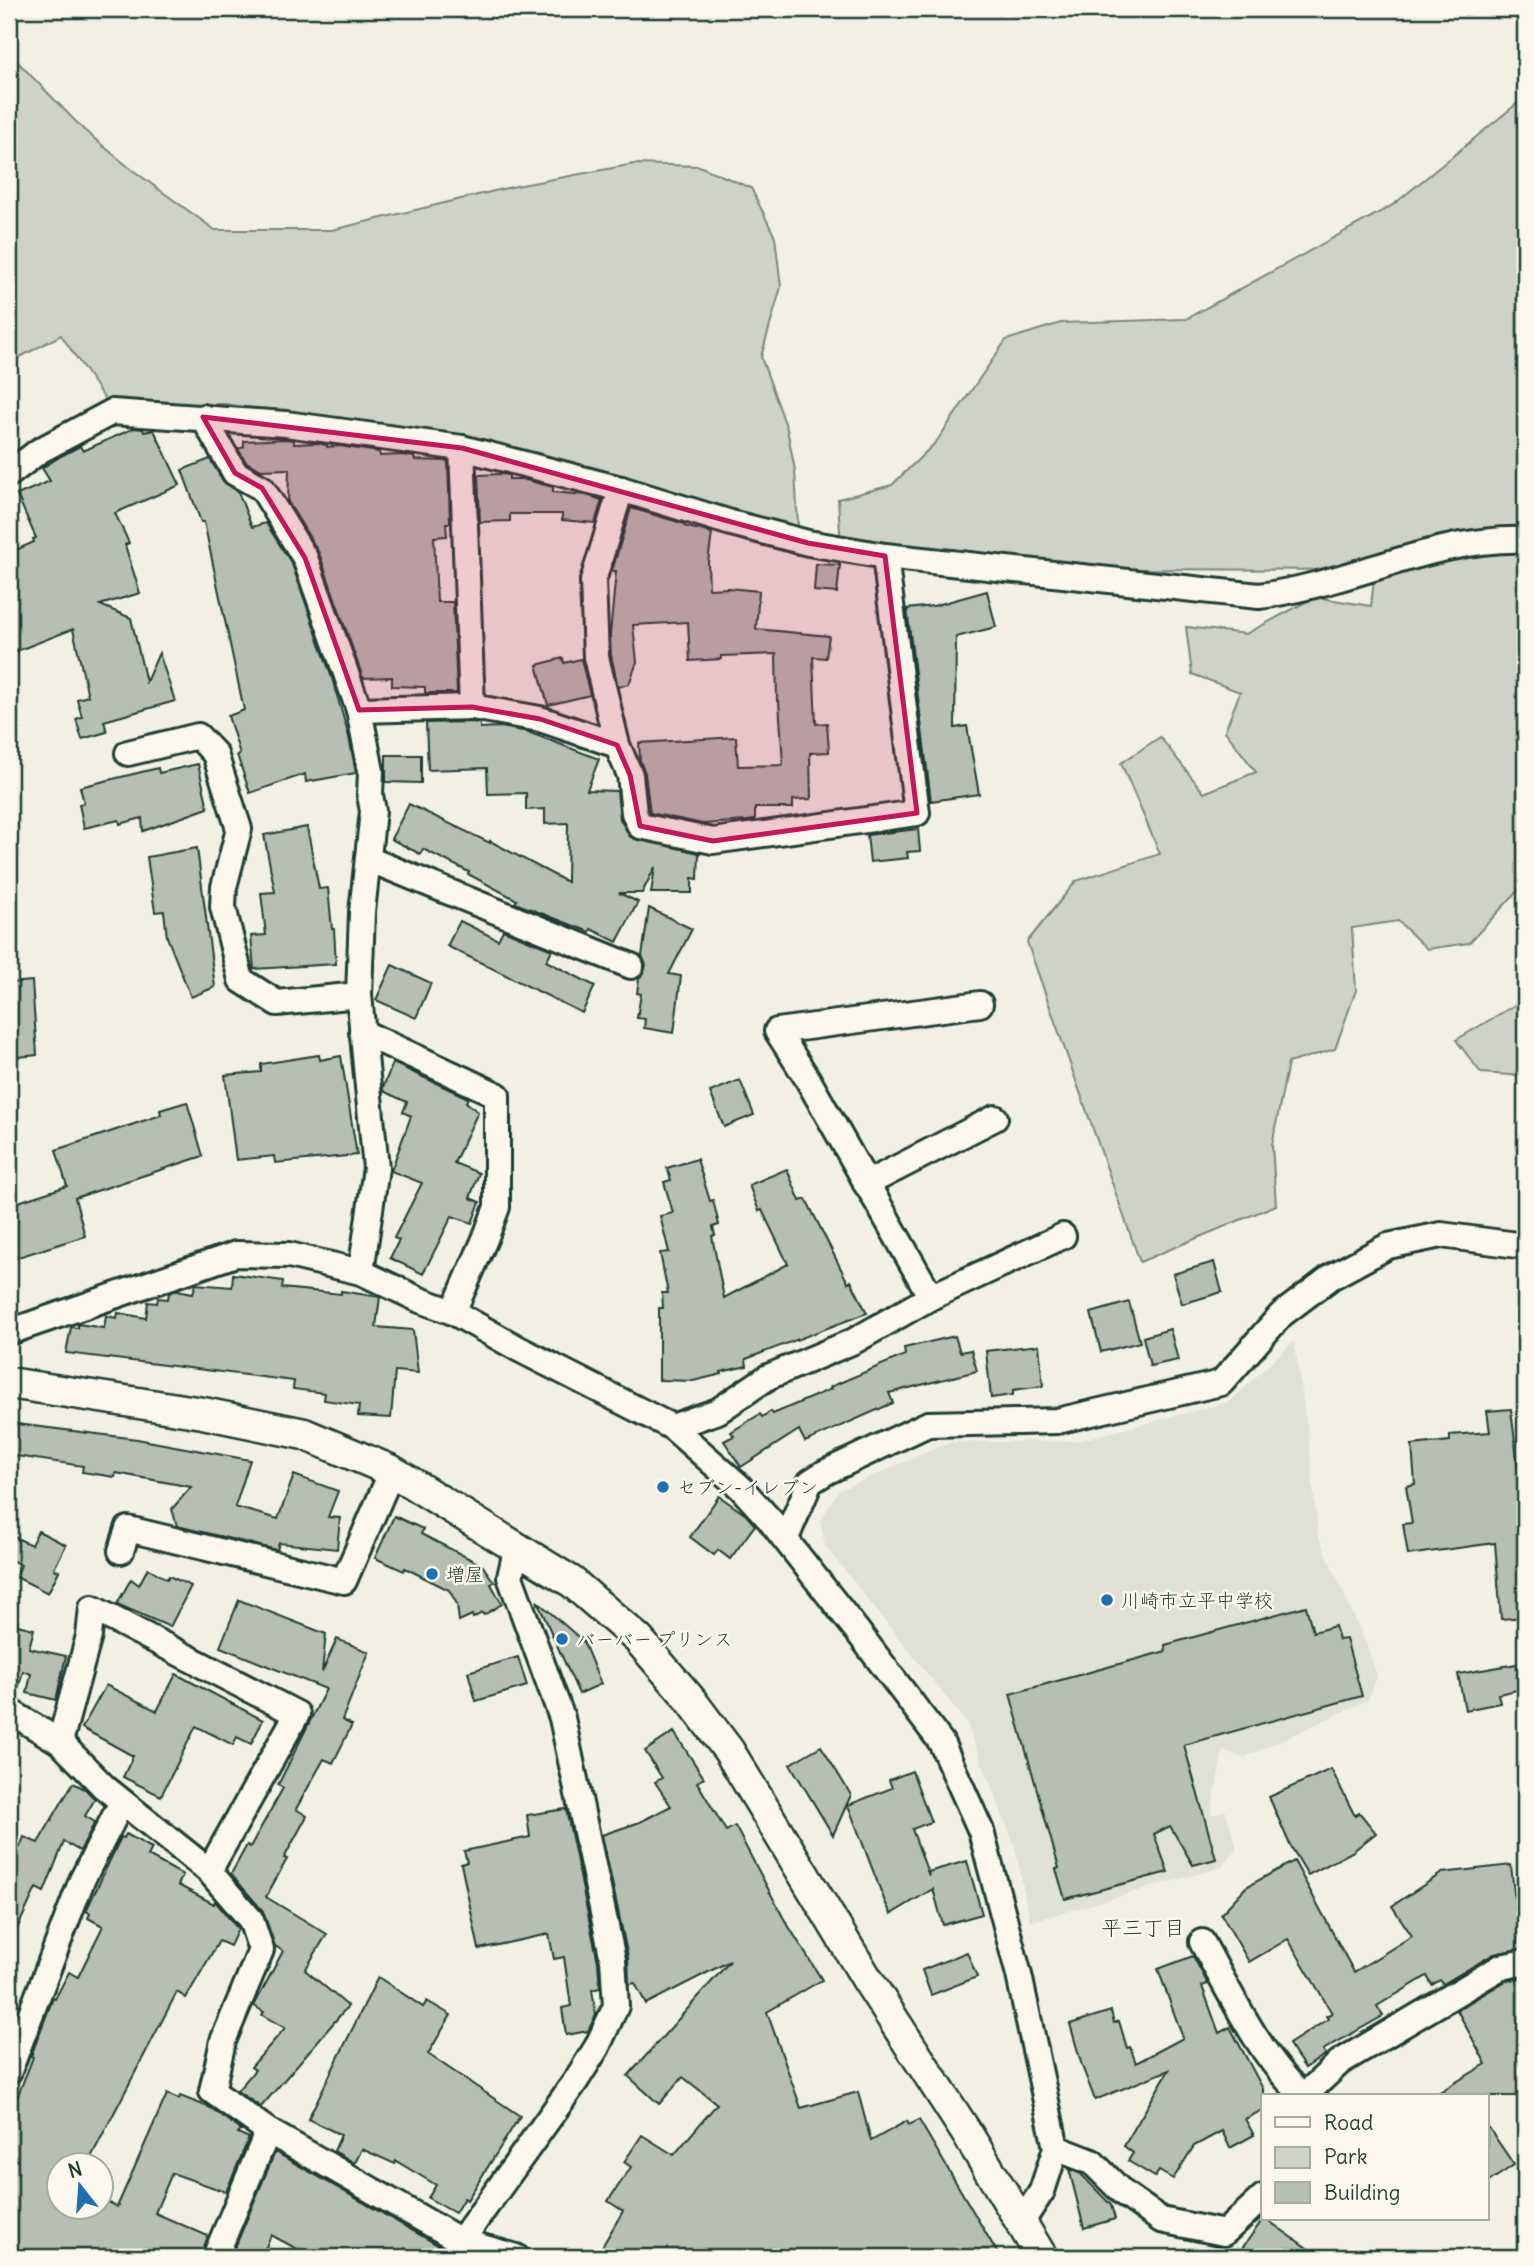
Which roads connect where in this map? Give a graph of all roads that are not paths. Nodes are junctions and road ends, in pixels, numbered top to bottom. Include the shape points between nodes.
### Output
1 (204, 417) junction
2 (462, 448) junction
3 (9, 474) edge
4 (621, 489) junction
5 (1525, 540) edge
6 (885, 556) junction
7 (472, 707) junction
8 (359, 710) junction
9 (617, 745) junction
10 (128, 752) dead end
11 (368, 859) junction
12 (631, 966) dead end
13 (359, 995) junction
14 (980, 1004) dead end
15 (362, 1032) junction
16 (995, 1118) dead end
17 (866, 1184) junction
18 (1063, 1236) dead end
19 (1525, 1247) edge
20 (361, 1272) junction
21 (930, 1297) junction
22 (453, 1312) junction
23 (9, 1332) edge
24 (9, 1383) edge
25 (672, 1427) junction
26 (392, 1471) junction
27 (786, 1538) junction
28 (517, 1546) junction
29 (121, 1552) dead end
30 (9, 1711) edge
31 (60, 1742) junction
32 (122, 1802) junction
33 (209, 1871) junction
34 (1202, 1942) dead end
35 (1525, 1962) edge
36 (9, 2071) edge
37 (1302, 2094) edge
38 (1306, 2094) edge
39 (268, 2131) junction
40 (1056, 2148) junction
41 (1261, 2199) edge
42 (1021, 2222) junction
43 (457, 2249) edge
44 (215, 2257) edge
45 (516, 2257) edge
46 (1042, 2257) edge

1 - 2 street
1 - 3 street via 112,412 39,451
1 - 8 street via 235,473 262,488 305,558
2 - 4 street
2 - 7 street
4 - 6 street via 808,543
4 - 9 street via 593,581 596,657
5 - 6 street via 1473,542 1292,592 1259,596
6 - 9 street via 917,813 713,841 639,826 630,775
7 - 8 street
7 - 9 street via 540,719
8 - 11 street via 371,771
10 - 13 street via 198,736 215,754 239,829 223,907 242,980 276,1003
11 - 12 street
11 - 13 street
13 - 15 street
14 - 17 street via 777,1031
15 - 20 street via 376,1168
15 - 22 street via 497,1095 497,1207
16 - 17 street
17 - 21 street
18 - 21 street
19 - 27 street via 1441,1235 1388,1246 1331,1277 1281,1315 1221,1383 1057,1421 928,1424 810,1482
20 - 22 street
20 - 23 street via 289,1255 236,1254
21 - 25 street via 854,1341 768,1377 718,1411
22 - 25 street
24 - 26 street via 304,1434
25 - 27 street via 740,1487
26 - 28 street
26 - 29 street via 344,1581 128,1529
27 - 40 street via 940,1742 981,1831 1019,1975
28 - 42 street via 572,1582 638,1639 729,1751
28 - 43 street via 510,1577 562,1718 613,1960 616,2006 582,2070
30 - 31 street
31 - 32 street
31 - 33 street via 89,1636 92,1608 297,1714
32 - 33 street
32 - 36 street via 82,1880
33 - 39 street via 251,1920 261,1950 223,2041 212,2091
34 - 37 street via 1286,2081
35 - 38 street via 1502,1967 1340,2062
39 - 43 street
39 - 44 street
40 - 41 street via 1092,2162 1123,2193 1161,2220 1224,2233
40 - 42 street via 1042,2191
42 - 46 street
43 - 45 street

